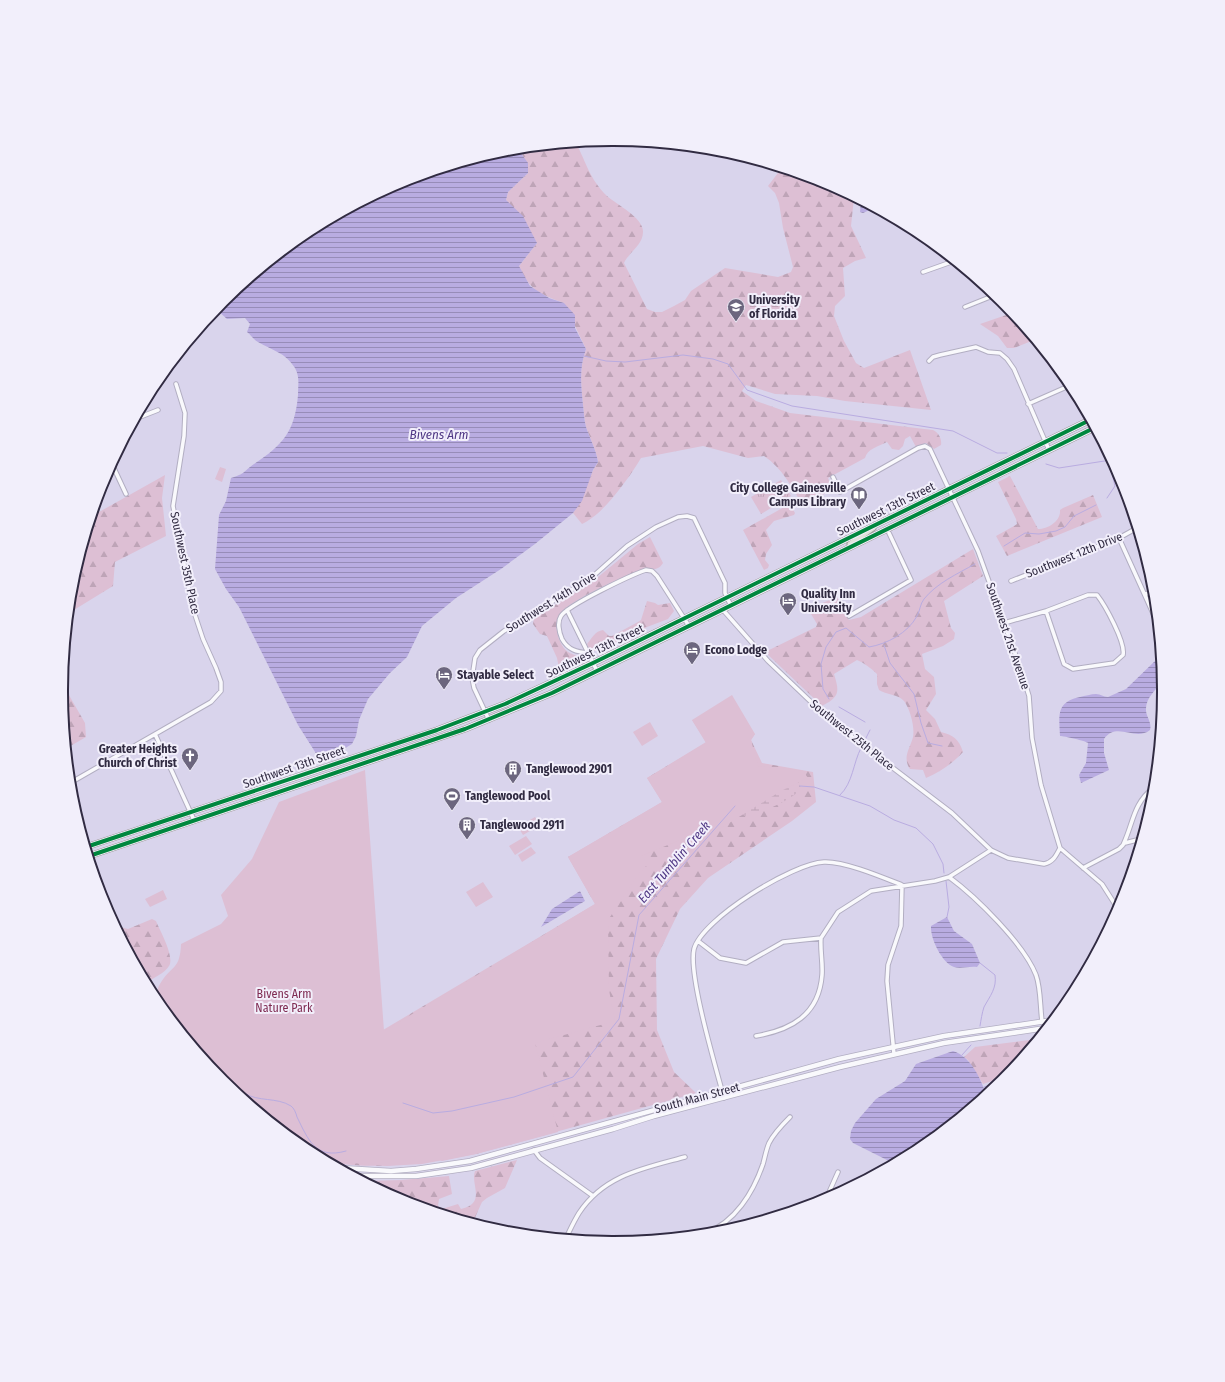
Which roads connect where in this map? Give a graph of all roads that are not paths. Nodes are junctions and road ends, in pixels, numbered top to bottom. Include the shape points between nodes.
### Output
1 (949, 263) edge
2 (923, 272) dead end
3 (989, 297) edge
4 (965, 307) dead end
5 (929, 361) dead end
6 (176, 384) dead end
7 (1065, 388) edge
8 (1028, 404) junction
9 (158, 410) dead end
10 (143, 416) edge
11 (1086, 422) edge
12 (1090, 430) edge
13 (1045, 442) junction
14 (1049, 450) junction
15 (115, 470) edge
16 (833, 478) dead end
17 (949, 489) junction
18 (126, 494) dead end
19 (953, 497) junction
20 (883, 521) junction
21 (874, 526) junction
22 (888, 531) junction
23 (1132, 531) edge
24 (1119, 538) junction
25 (848, 548) junction
26 (804, 560) junction
27 (808, 568) junction
28 (1010, 581) dead end
29 (1148, 593) edge
30 (1145, 595) junction
31 (727, 597) junction
32 (731, 606) junction
33 (1150, 606) edge
34 (567, 610) junction
35 (723, 610) junction
36 (1046, 611) junction
37 (849, 616) dead end
38 (684, 619) junction
39 (1004, 623) junction
40 (690, 626) junction
41 (588, 653) junction
42 (593, 663) junction
43 (597, 671) junction
44 (486, 712) junction
45 (489, 720) junction
46 (155, 734) junction
47 (376, 750) junction
48 (379, 759) junction
49 (76, 780) edge
50 (1148, 793) edge
51 (191, 812) junction
52 (194, 820) junction
53 (137, 830) junction
54 (139, 839) junction
55 (1136, 840) edge
56 (1125, 843) junction
57 (91, 845) edge
58 (1060, 848) junction
59 (991, 850) junction
60 (94, 854) edge
61 (1083, 868) junction
62 (949, 876) junction
63 (902, 885) junction
64 (1114, 903) edge
65 (821, 938) junction
66 (698, 941) junction
67 (1042, 1021) joint
68 (1039, 1029) edge
69 (756, 1036) dead end
70 (894, 1047) junction
71 (894, 1054) junction
72 (722, 1091) junction
73 (724, 1098) junction
74 (790, 1118) dead end
75 (532, 1144) junction
76 (534, 1150) junction
77 (685, 1157) dead end
78 (458, 1163) junction
79 (351, 1168) edge
80 (460, 1169) junction
81 (403, 1170) junction
82 (838, 1172) dead end
83 (366, 1176) edge
84 (408, 1176) junction
85 (830, 1190) edge
86 (593, 1196) junction
87 (721, 1224) edge
88 (568, 1233) edge

1 - 2 street
3 - 4 street
5 - 8 street via 933,357 976,347 1000,353 1008,359
6 - 46 street, Southwest 35th Place via 185,413 173,506 192,606 221,691 211,702
7 - 8 street
8 - 13 street
9 - 10 street
11 - 13 main road, Southwest 13th Street
12 - 14 main road, Southwest 13th Street
13 - 14 street
13 - 17 main road, Southwest 13th Street
14 - 19 main road, Southwest 13th Street
15 - 18 street
16 - 17 street, Southwest 21st Avenue via 840,492 925,446 930,449
17 - 19 street, Southwest 21st Avenue
17 - 20 main road, Southwest 13th Street
19 - 22 main road, Southwest 13th Street
19 - 39 street, Southwest 21st Avenue via 978,550
20 - 21 main road, Southwest 13th Street
20 - 22 main road
21 - 25 main road via 873,530
21 - 26 main road, Southwest 13th Street
22 - 25 main road, Southwest 13th Street
22 - 37 street via 911,580
23 - 24 street, Southwest 12th Drive
24 - 28 street, Southwest 12th Drive
24 - 30 street
25 - 27 main road, Southwest 13th Street
26 - 27 main road
26 - 31 main road, Southwest 13th Street
27 - 32 main road, Southwest 13th Street
29 - 30 street
30 - 33 street
31 - 32 street
31 - 38 main road, Southwest 13th Street
31 - 44 street, Southwest 14th Drive via 725,583 694,518 685,516 665,521 627,546 591,578 504,631 480,650 472,678
32 - 35 main road, Southwest 13th Street
34 - 38 street via 642,571 649,570 657,576
34 - 41 street
34 - 41 street via 561,616 559,627 564,642 574,650
35 - 40 main road, Southwest 13th Street
35 - 59 street, Southwest 25th Place via 768,661 830,720 952,813
36 - 36 street via 1064,664 1068,668 1114,663 1123,655 1123,647 1097,595 1088,595
36 - 39 street
38 - 40 street
38 - 42 main road, Southwest 13th Street
39 - 58 street, Southwest 21st Avenue via 1029,696 1032,738 1038,771
40 - 43 main road, Southwest 13th Street
41 - 42 street
42 - 43 street
42 - 44 main road, Southwest 13th Street
43 - 45 main road, Southwest 13th Street
44 - 45 street, Southwest 14th Drive
44 - 47 main road, Southwest 13th Street
45 - 48 main road, Southwest 13th Street
46 - 49 street
46 - 51 street
47 - 48 street
47 - 51 main road, Southwest 13th Street
48 - 52 main road, Southwest 13th Street
50 - 56 street via 1138,804
51 - 52 street
51 - 53 main road, Southwest 13th Street
52 - 54 main road, Southwest 13th Street
53 - 54 main road
53 - 57 main road, Southwest 13th Street
54 - 60 main road, Southwest 13th Street
55 - 56 street
56 - 61 street via 1119,849
58 - 59 street, Southwest 25th Place via 1054,859 1044,864 1008,858
58 - 61 street
59 - 62 street
61 - 64 street via 1102,884
62 - 63 street
62 - 67 street via 977,900 1021,950 1036,976
63 - 65 street via 871,891 858,898 838,912
63 - 66 street via 833,862 809,864 790,872 737,904 712,923
63 - 70 street via 901,926 888,965 887,981
65 - 66 street via 783,942 746,963 720,958
65 - 69 street via 822,974 819,992 812,1008 788,1027
66 - 72 street via 694,950 695,971
67 - 70 main road, South Main Street via 944,1036
68 - 71 main road, South Main Street via 944,1043
70 - 71 street
70 - 72 main road, South Main Street via 839,1059
71 - 73 main road, South Main Street
72 - 73 street
72 - 75 main road, South Main Street
73 - 76 main road, South Main Street
74 - 87 street via 776,1131 769,1144 755,1185 745,1202
75 - 76 main road
75 - 78 main road, South Main Street
76 - 80 main road, South Main Street
76 - 86 street via 540,1158
77 - 86 street via 620,1176
78 - 80 main road
78 - 81 main road, South Main Street
79 - 81 main road, South Main Street
80 - 84 main road, South Main Street
81 - 84 main road
82 - 85 street
83 - 84 main road, South Main Street
86 - 88 street via 578,1214

